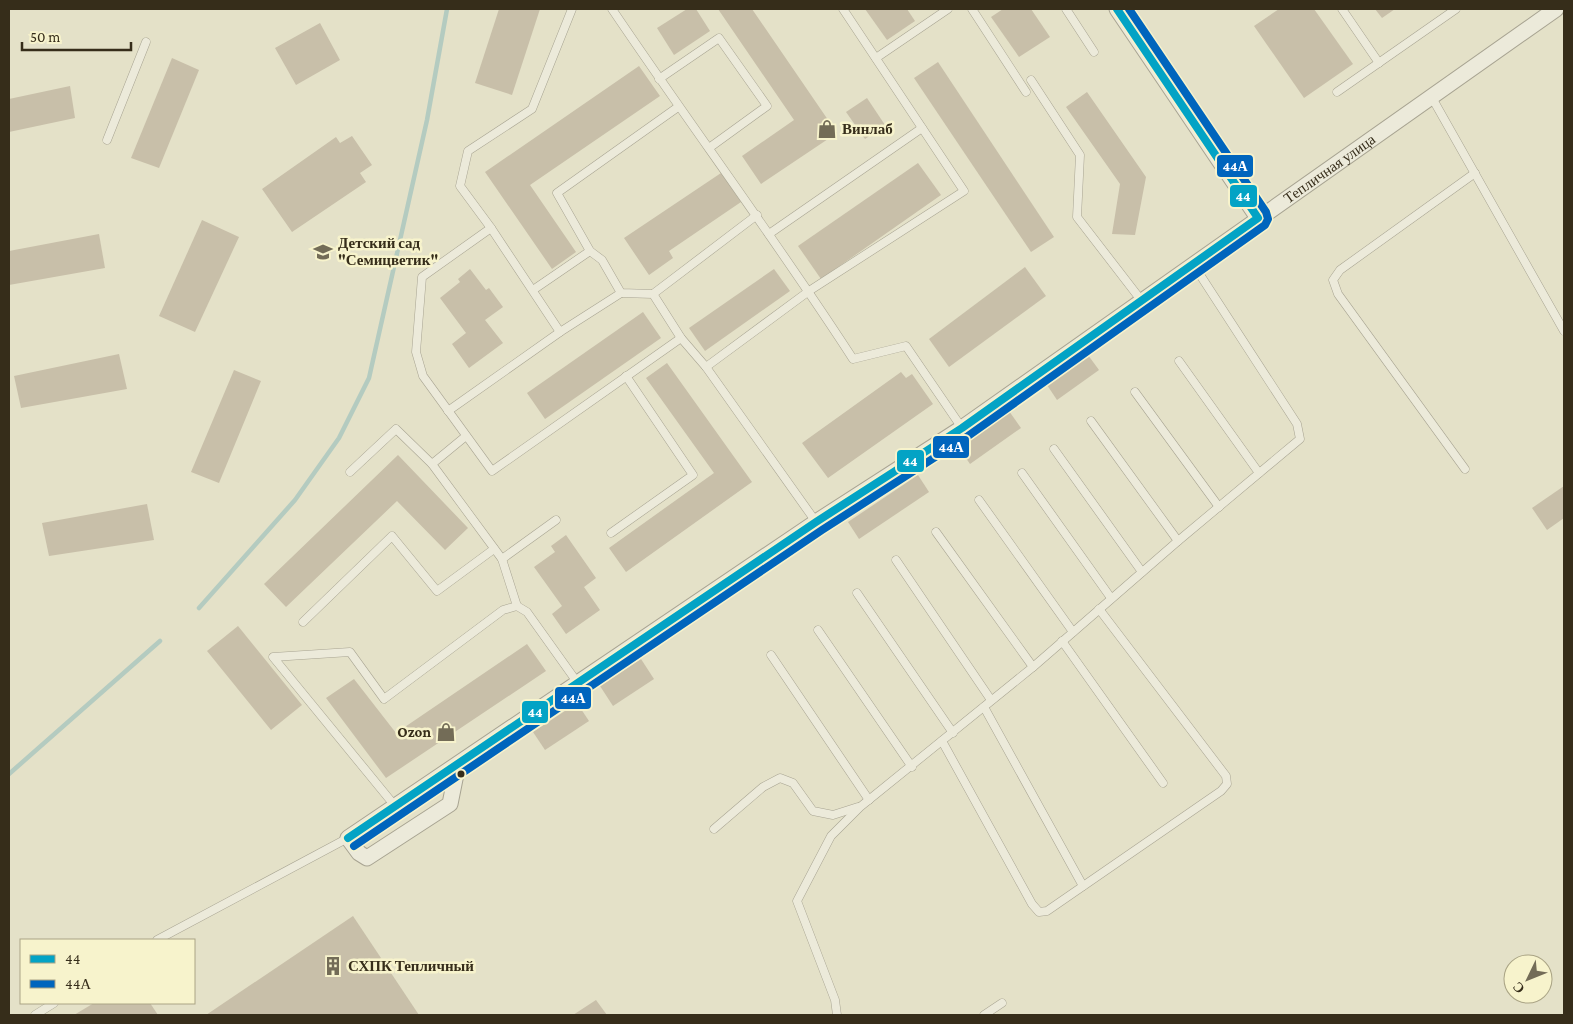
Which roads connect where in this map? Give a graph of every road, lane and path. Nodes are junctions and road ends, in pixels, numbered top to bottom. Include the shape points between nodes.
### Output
1 (572, 9) edge
2 (612, 9) edge
3 (843, 9) edge
4 (948, 9) edge
5 (972, 9) edge
6 (1066, 9) edge
7 (1117, 9) edge
8 (1342, 9) edge
9 (1456, 9) edge
10 (1556, 9) edge
11 (146, 42) dead end
12 (1094, 52) dead end
13 (876, 58) junction
14 (1379, 63) junction
15 (659, 79) junction
16 (1031, 80) dead end
17 (1026, 92) dead end
18 (1337, 92) dead end
19 (1431, 96) junction
20 (678, 107) junction
21 (922, 128) junction
22 (107, 140) dead end
23 (709, 148) junction
24 (1475, 173) junction
25 (757, 215) junction
26 (1258, 218) junction
27 (491, 228) junction
28 (769, 234) junction
29 (590, 251) junction
30 (1193, 264) junction
31 (533, 290) junction
32 (809, 291) junction
33 (621, 293) junction
34 (653, 294) junction
35 (1141, 300) junction
36 (1564, 331) edge
37 (560, 332) junction
38 (681, 338) junction
39 (1179, 361) dead end
40 (706, 367) junction
41 (626, 376) junction
42 (1135, 392) dead end
43 (448, 411) junction
44 (1091, 421) dead end
45 (962, 428) junction
46 (466, 436) junction
47 (1054, 449) dead end
48 (432, 464) junction
49 (1465, 469) dead end
50 (350, 472) dead end
51 (1022, 473) dead end
52 (1259, 473) junction
53 (979, 500) dead end
54 (1219, 507) junction
55 (556, 520) dead end
56 (816, 522) junction
57 (936, 532) dead end
58 (612, 533) dead end
59 (1178, 541) junction
60 (494, 549) junction
61 (502, 559) junction
62 (896, 560) dead end
63 (1142, 572) junction
64 (857, 593) dead end
65 (1111, 598) junction
66 (517, 606) junction
67 (1099, 609) junction
68 (303, 622) dead end
69 (818, 630) dead end
70 (1073, 632) junction
71 (1062, 641) junction
72 (770, 655) dead end
73 (1033, 667) junction
74 (576, 682) junction
75 (992, 700) junction
76 (984, 707) junction
77 (953, 733) junction
78 (942, 742) junction
79 (458, 764) junction
80 (912, 767) junction
81 (1163, 783) dead end
82 (868, 800) junction
83 (395, 806) junction
84 (860, 807) junction
85 (714, 829) dead end
86 (348, 838) junction
87 (1083, 886) junction
88 (159, 939) edge
89 (1002, 1003) dead end
90 (52, 1004) edge
91 (35, 1015) edge
92 (838, 1015) edge
93 (984, 1015) edge

1 - 27 lane via 532,109 468,151 460,186
2 - 15 lane
3 - 13 lane
4 - 13 lane
5 - 17 lane
6 - 12 lane
7 - 26 street
8 - 14 lane
9 - 14 lane
10 - 19 street, Тепличная улица
11 - 22 lane
13 - 21 lane
14 - 18 lane
15 - 20 lane
15 - 23 lane via 719,38 767,106
16 - 35 lane via 1080,155 1077,217
19 - 24 lane
19 - 26 street, Тепличная улица
20 - 23 lane
20 - 29 lane via 557,193
21 - 28 lane
21 - 32 lane via 964,191
23 - 25 lane
24 - 36 lane
24 - 49 lane via 1340,270 1333,280 1338,294
25 - 28 lane
25 - 34 lane
26 - 30 street, Тепличная улица
27 - 31 lane
27 - 43 lane via 422,277 416,352 423,376
28 - 32 lane
29 - 31 lane
29 - 33 lane via 602,260
30 - 35 street, Тепличная улица
30 - 52 lane via 1300,432 1300,439
31 - 37 lane
32 - 40 lane
32 - 45 lane via 853,359 906,346
33 - 34 lane
33 - 37 lane
34 - 38 lane
35 - 45 street, Тепличная улица
37 - 43 lane
38 - 40 lane
38 - 41 lane
39 - 52 lane
40 - 56 lane
41 - 46 lane via 492,471
41 - 58 lane via 693,475
42 - 54 lane
43 - 46 lane
44 - 59 lane
45 - 56 street, Тепличная улица
46 - 48 lane
47 - 63 lane
48 - 50 lane via 396,429
48 - 60 lane
51 - 65 lane
52 - 54 lane
53 - 70 lane
54 - 59 lane
55 - 61 lane
56 - 74 street, Тепличная улица
57 - 73 lane
59 - 63 lane
60 - 61 lane
60 - 68 lane via 437,591 392,536
61 - 66 lane
62 - 75 lane
63 - 65 lane
64 - 77 lane
65 - 67 lane
66 - 74 lane via 527,612
66 - 83 lane via 504,610 384,699 350,652 273,657
67 - 70 lane
67 - 87 lane via 1226,776 1227,784
69 - 80 lane
70 - 71 lane
71 - 73 lane
71 - 81 lane
72 - 82 lane
73 - 75 lane
74 - 79 street, Тепличная улица
75 - 76 lane
76 - 77 lane
76 - 87 lane
77 - 78 lane
78 - 80 lane
78 - 87 lane via 1038,912 1047,912
79 - 83 street, Тепличная улица
79 - 86 street via 450,804 367,858
80 - 82 lane
82 - 84 lane
83 - 86 street, Тепличная улица
84 - 85 lane via 833,815 813,811 792,783 780,778 763,787
84 - 92 lane via 831,836 797,901
86 - 88 lane
89 - 93 lane
90 - 91 lane

